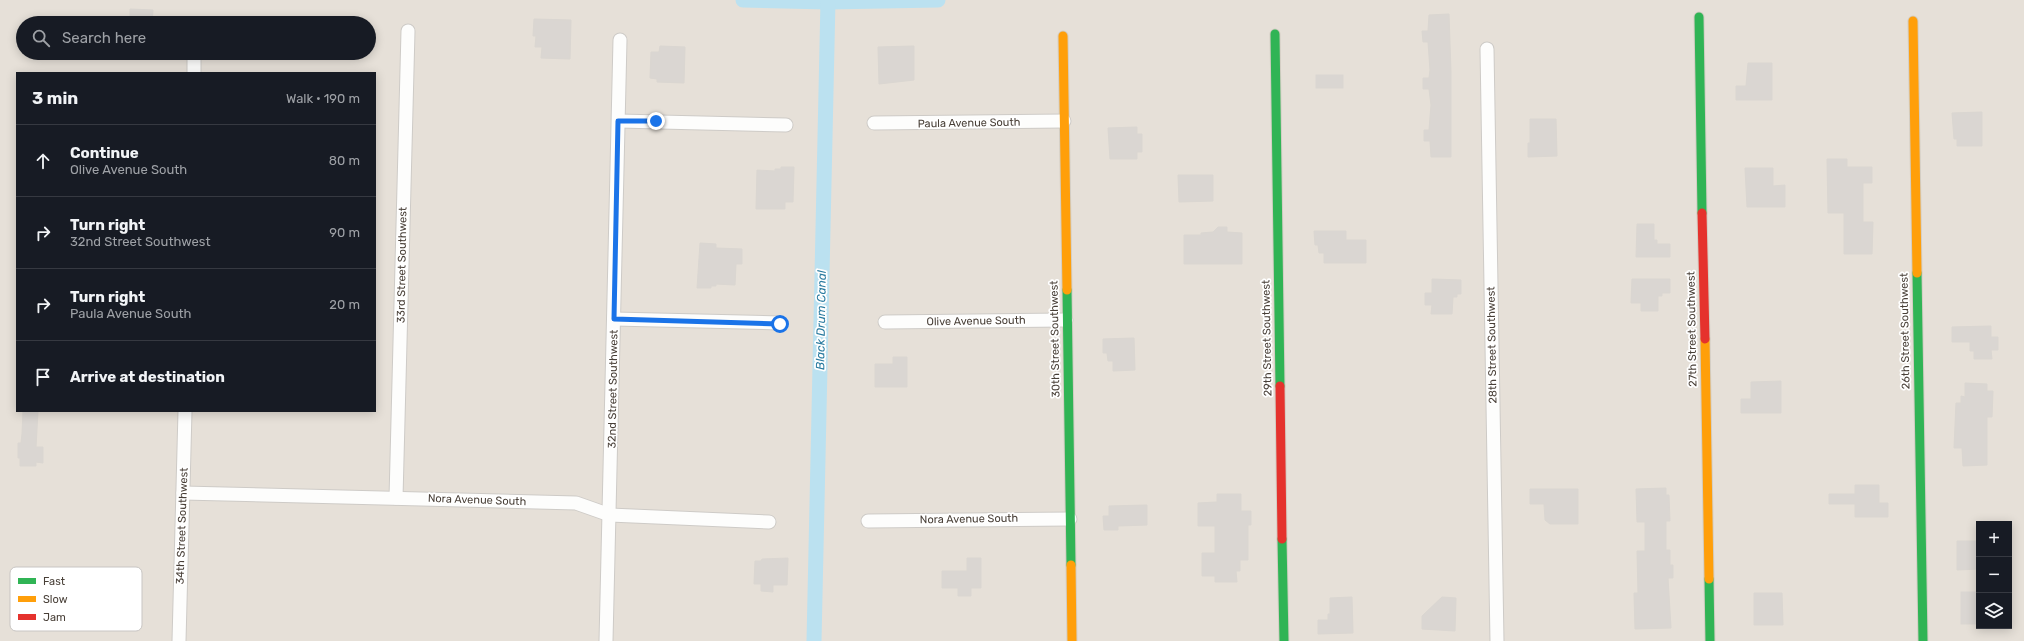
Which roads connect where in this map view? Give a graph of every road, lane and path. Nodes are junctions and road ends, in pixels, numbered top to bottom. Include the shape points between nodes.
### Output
1 (1699, 17) dead end
2 (1913, 21) dead end
3 (408, 31) dead end
4 (1275, 34) dead end
5 (1063, 36) dead end
6 (620, 40) dead end
7 (1487, 49) dead end
8 (194, 60) edge
9 (194, 72) edge
10 (618, 121) junction
11 (1064, 121) junction
12 (874, 123) dead end
13 (786, 125) dead end
14 (614, 319) junction
15 (1066, 320) junction
16 (885, 322) dead end
17 (780, 324) dead end
18 (185, 412) edge
19 (183, 493) junction
20 (396, 498) junction
21 (610, 515) junction
22 (1070, 519) junction
23 (868, 521) dead end
24 (769, 522) dead end
25 (179, 641) edge
26 (606, 641) edge
27 (1072, 641) edge
28 (1284, 641) edge
29 (1496, 641) edge
30 (1710, 641) edge
31 (1923, 641) edge

1 - 30 street, 27th Street Southwest
2 - 31 street, 26th Street Southwest
3 - 20 street, 33rd Street Southwest
4 - 28 street, 29th Street Southwest
5 - 11 street, 30th Street Southwest
6 - 10 street, 32nd Street Southwest
7 - 29 street, 28th Street Southwest
8 - 9 street
10 - 13 street
10 - 14 street, 32nd Street Southwest
11 - 12 street, Paula Avenue South
11 - 15 street, 30th Street Southwest
14 - 17 street
14 - 21 street, 32nd Street Southwest
15 - 16 street, Olive Avenue South
15 - 22 street, 30th Street Southwest
18 - 19 street, 34th Street Southwest
19 - 20 street, Nora Avenue South
19 - 25 street, 34th Street Southwest
20 - 21 street, Nora Avenue South via 576,503
21 - 24 street, Nora Avenue South
21 - 26 street, 32nd Street Southwest
22 - 23 street, Nora Avenue South
22 - 27 street, 30th Street Southwest

